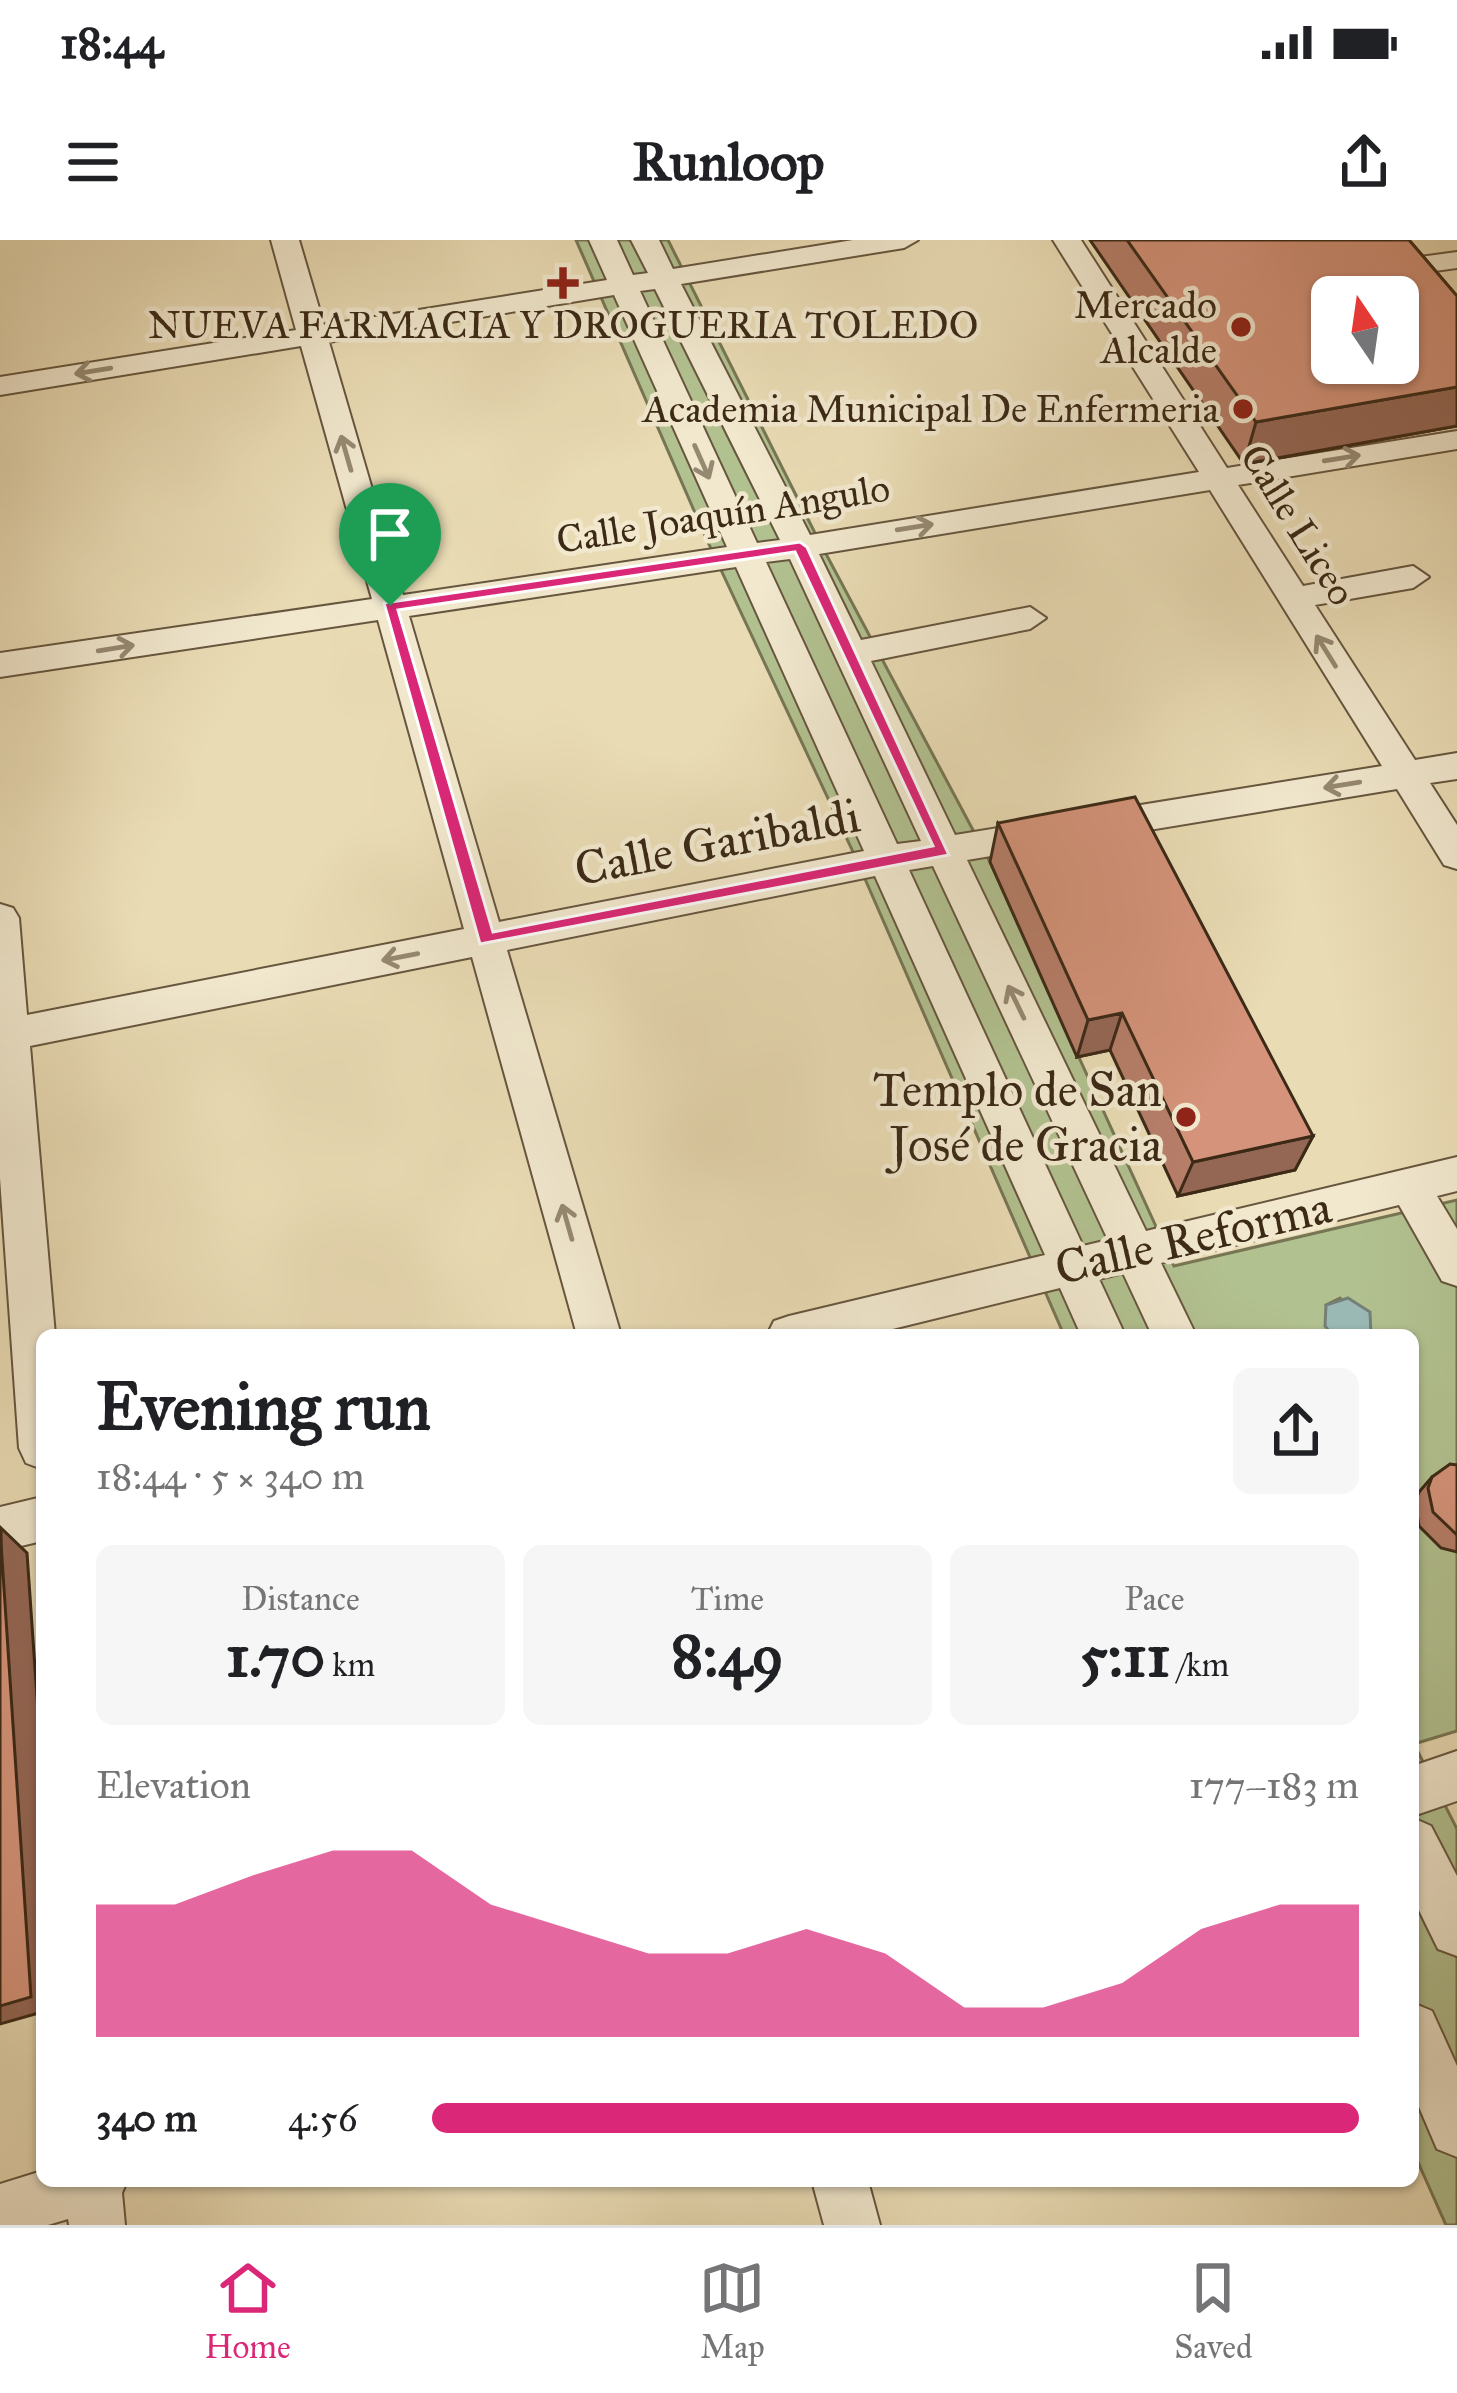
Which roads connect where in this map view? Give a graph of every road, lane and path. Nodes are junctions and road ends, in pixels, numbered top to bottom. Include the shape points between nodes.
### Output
1 (285, 240) edge
2 (603, 240) edge
3 (645, 240) edge
4 (904, 240) edge
5 (1066, 240) edge
6 (1381, 240) edge
7 (1457, 260) edge
8 (1405, 267) junction
9 (663, 280) junction
10 (623, 286) junction
11 (1431, 296) edge
12 (313, 335) junction
13 (0, 386) edge
14 (1457, 440) edge
15 (1220, 477) junction
16 (800, 547) junction
17 (743, 555) junction
18 (1413, 577) dead end
19 (1294, 598) junction
20 (390, 606) junction
21 (1030, 618) dead end
22 (850, 654) junction
23 (0, 665) edge
24 (1457, 766) edge
25 (1402, 775) junction
26 (943, 850) junction
27 (1457, 855) edge
28 (885, 860) junction
29 (0, 918) edge
30 (486, 940) junction
31 (6, 1034) edge
32 (1457, 1174) edge
33 (1409, 1185) junction
34 (1136, 1251) junction
35 (1072, 1266) junction
36 (1457, 1268) edge
37 (596, 1329) edge
38 (814, 1329) edge
39 (1099, 1329) edge
40 (1171, 1329) edge
41 (36, 1379) edge
42 (36, 1520) edge
43 (0, 1529) edge
44 (1457, 1776) edge
45 (1419, 1789) edge
46 (1419, 1856) edge
47 (1457, 1930) edge
48 (1419, 2043) edge
49 (1457, 2128) edge
50 (842, 2187) edge
51 (96, 2192) edge
52 (0, 2212) edge
53 (852, 2225) edge

1 - 12 street
2 - 10 street
3 - 9 street
4 - 9 street
5 - 15 street, Calle Liceo
6 - 8 street
7 - 8 street
8 - 11 street
9 - 10 street
9 - 16 street
10 - 12 street
10 -> 17 street
12 -> 13 street
20 -> 12 street
15 -> 14 street, Calle Joaquín Angulo
16 -> 15 street, Calle Joaquín Angulo
15 - 19 street, Calle Liceo
16 - 17 street, Calle Joaquín Angulo
16 - 22 street
17 - 20 street, Calle Joaquín Angulo
17 - 28 street
18 - 19 street
25 -> 19 street, Calle Liceo
23 -> 20 street, Calle Joaquín Angulo
20 - 30 street
21 - 22 street
22 - 26 street
24 - 25 street, Calle Garibaldi
25 -> 26 street, Calle Garibaldi
25 - 27 street, Calle Liceo
26 - 28 street, Calle Garibaldi
34 -> 26 street
28 - 30 street, Calle Garibaldi
28 - 35 street
29 - 31 street
30 -> 31 street, Calle Garibaldi
37 -> 30 street
31 - 41 street
32 - 33 street, Calle Reforma
33 - 34 street, Calle Reforma
33 - 36 street
34 - 35 street, Calle Reforma
34 - 40 street
35 - 38 street, Calle Reforma
35 - 39 street
42 - 43 street
44 - 45 street
46 - 47 street
48 - 49 street
50 - 53 street
51 - 52 street

